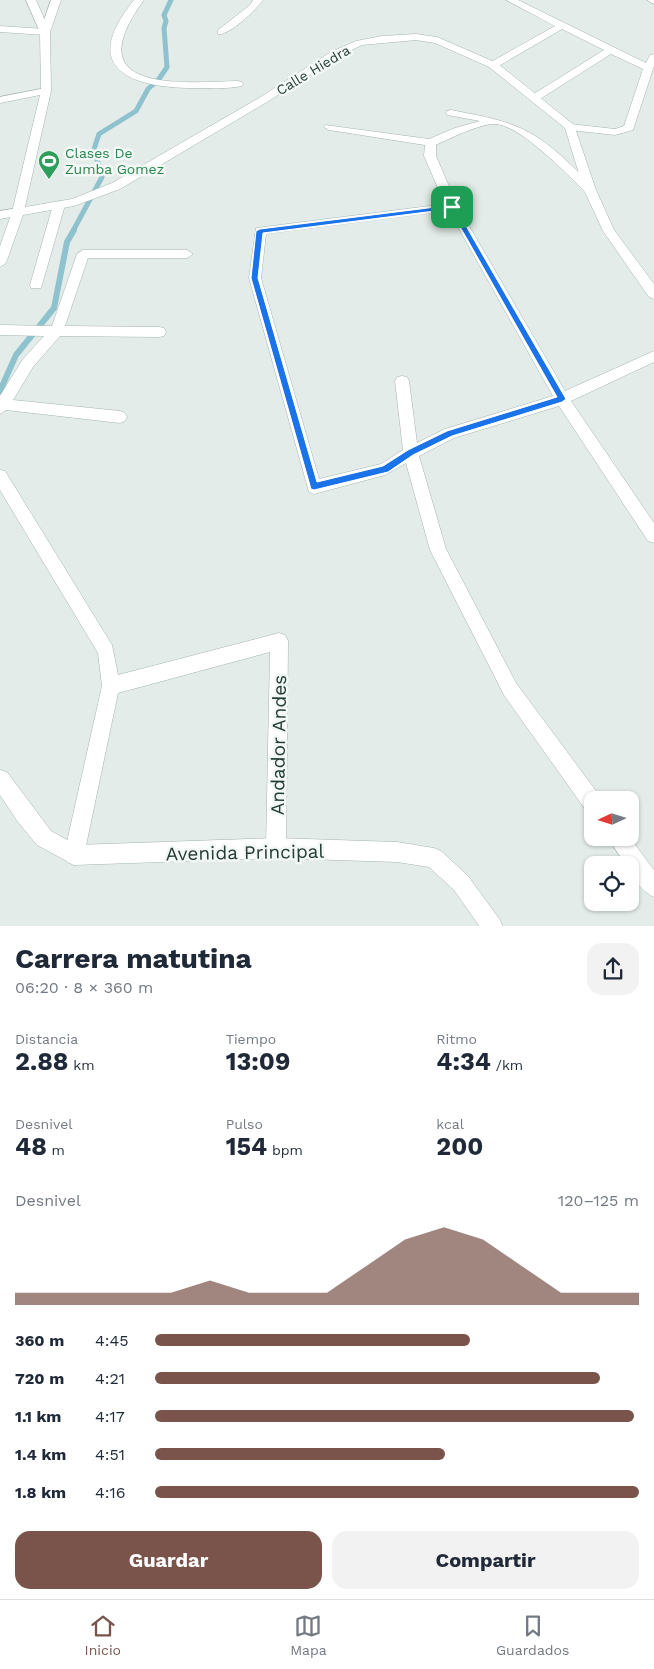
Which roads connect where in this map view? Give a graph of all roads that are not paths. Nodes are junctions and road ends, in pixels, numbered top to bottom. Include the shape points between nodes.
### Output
1 (31, 0) edge
2 (56, 0) edge
3 (139, 0) edge
4 (258, 0) edge
5 (511, 0) edge
6 (563, 25) junction
7 (0, 28) edge
8 (45, 32) junction
9 (221, 32) dead end
10 (610, 50) junction
11 (654, 58) edge
12 (493, 65) junction
13 (648, 68) junction
14 (238, 84) dead end
15 (46, 91) junction
16 (536, 97) junction
17 (0, 100) edge
18 (451, 113) dead end
19 (494, 122) junction
20 (329, 127) dead end
21 (570, 127) junction
22 (431, 143) junction
23 (590, 190) junction
24 (59, 205) junction
25 (452, 207) junction
26 (18, 212) junction
27 (0, 215) edge
28 (187, 254) dead end
29 (0, 263) edge
30 (36, 285) dead end
31 (654, 294) edge
32 (0, 330) edge
33 (50, 331) junction
34 (159, 332) dead end
35 (654, 356) edge
36 (402, 381) dead end
37 (562, 399) junction
38 (1, 406) edge
39 (120, 416) dead end
40 (411, 453) junction
41 (0, 476) edge
42 (654, 536) edge
43 (111, 686) junction
44 (0, 779) edge
45 (584, 791) edge
46 (624, 846) edge
47 (276, 848) junction
48 (74, 855) junction
49 (654, 887) edge
50 (493, 926) edge

1 - 8 street
2 - 8 street
3 - 14 street via 118,32 118,64 129,74 162,85
4 - 9 street via 253,8
5 - 6 street
6 - 10 street
6 - 12 street
7 - 8 street
8 - 15 street
10 - 13 street
10 - 16 street
11 - 13 street
12 - 16 street, Calle Hiedra
12 - 24 street, Calle Hiedra via 437,40 416,37 359,43 116,186
13 - 21 street via 629,128 615,132
15 - 17 street
15 - 26 street
16 - 21 street, Calle Hiedra
18 - 19 street
19 - 22 street via 473,126
19 - 23 street via 511,126 532,138
20 - 22 street
21 - 23 street
22 - 25 street via 430,156
23 - 31 street via 610,231
24 - 26 street, Calle Hiedra
24 - 30 street
25 - 37 street
25 - 40 street via 260,231 255,278 314,487 385,469
26 - 27 street, Calle Hiedra
26 - 29 street
28 - 33 street via 83,254
32 - 33 street
33 - 34 street
33 - 38 street
35 - 37 street
36 - 40 street
37 - 40 street via 450,433
37 - 42 street
38 - 39 street
40 - 45 street via 438,550 510,689
41 - 43 street via 106,650
43 - 47 street, Andador Andes via 279,641
43 - 48 street
44 - 48 street via 44,838
46 - 49 street
47 - 48 street, Avenida Principal
47 - 50 street, Avenida Principal via 397,852 434,858 461,883

